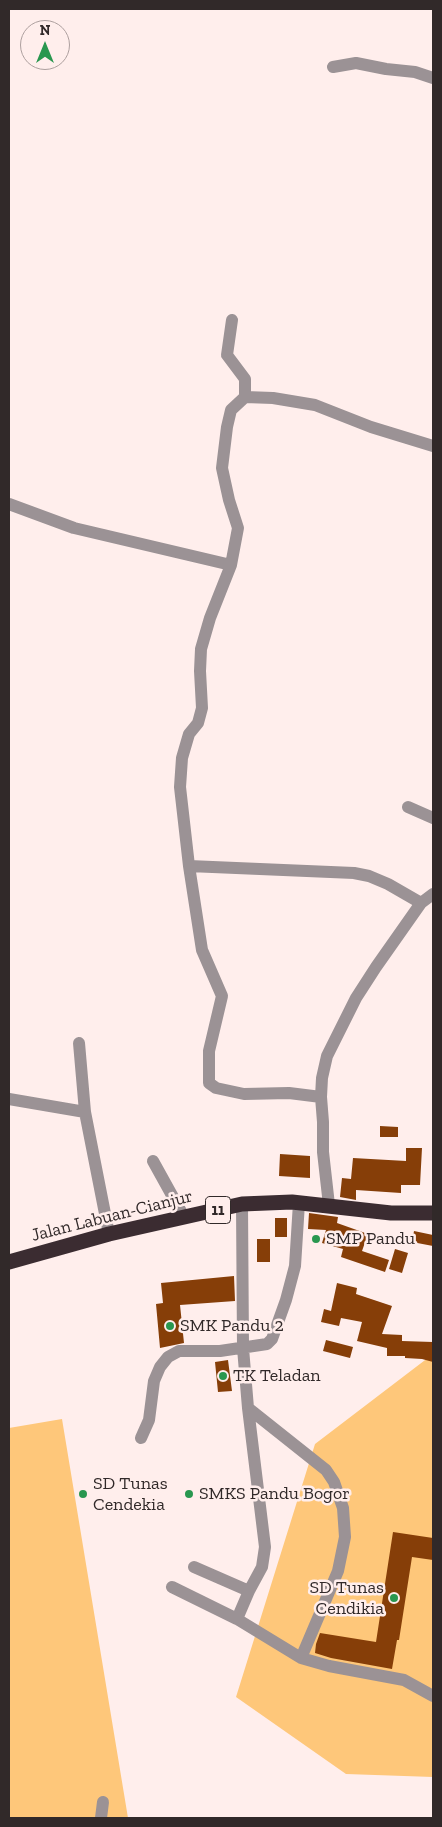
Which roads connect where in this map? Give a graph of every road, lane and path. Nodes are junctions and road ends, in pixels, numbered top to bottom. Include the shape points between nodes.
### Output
1 (333, 67) dead end
2 (433, 78) edge
3 (232, 320) dead end
4 (245, 397) junction
5 (433, 446) edge
6 (9, 504) edge
7 (231, 564) junction
8 (408, 807) dead end
9 (433, 818) edge
10 (189, 866) junction
11 (433, 894) edge
12 (421, 903) junction
13 (79, 1043) dead end
14 (321, 1097) junction
15 (9, 1099) edge
16 (85, 1112) junction
17 (153, 1161) dead end
18 (299, 1203) junction
19 (242, 1204) junction
20 (329, 1205) junction
21 (433, 1213) edge
22 (184, 1217) junction
23 (109, 1234) junction
24 (9, 1262) edge
25 (243, 1348) junction
26 (248, 1408) junction
27 (141, 1438) dead end
28 (194, 1567) dead end
29 (172, 1587) dead end
30 (249, 1591) junction
31 (237, 1619) junction
32 (301, 1658) junction
33 (433, 1696) edge
34 (103, 1802) dead end
35 (101, 1818) edge

1 - 2 street via 356,63
3 - 4 street via 227,354 245,379
4 - 5 street via 273,398 315,406
4 - 7 street via 231,410 222,468 238,528
6 - 7 street via 74,528
7 - 10 street via 201,648 202,708 182,758 180,787
8 - 9 street
10 - 12 street via 354,872 388,884
10 - 14 street via 202,950 222,996 209,1051 209,1083 216,1088 244,1094 289,1093
11 - 12 street
12 - 14 street via 356,998 327,1056
13 - 16 street
14 - 20 street
15 - 16 street
16 - 23 street
17 - 22 street
18 - 19 highway, Jalan Labuan-Cianjur / 11
18 - 20 highway, Jalan Labuan-Cianjur / 11
18 - 25 street via 295,1266 272,1339 267,1344
19 - 22 highway, Jalan Labuan-Cianjur / 11
19 - 25 street
20 - 21 highway, Jalan Labuan-Cianjur / 11 via 391,1213
22 - 23 highway, Jalan Labuan-Cianjur / 11
23 - 24 highway, Jalan Labuan-Cianjur / 11
25 - 26 street
25 - 27 street via 220,1352 179,1351 168,1357 154,1381 149,1420
26 - 30 street via 265,1548 262,1567
26 - 32 street via 326,1470 343,1508 345,1537 338,1571
28 - 30 street
29 - 31 street
30 - 31 street
31 - 32 street
32 - 33 street via 404,1680
34 - 35 street

